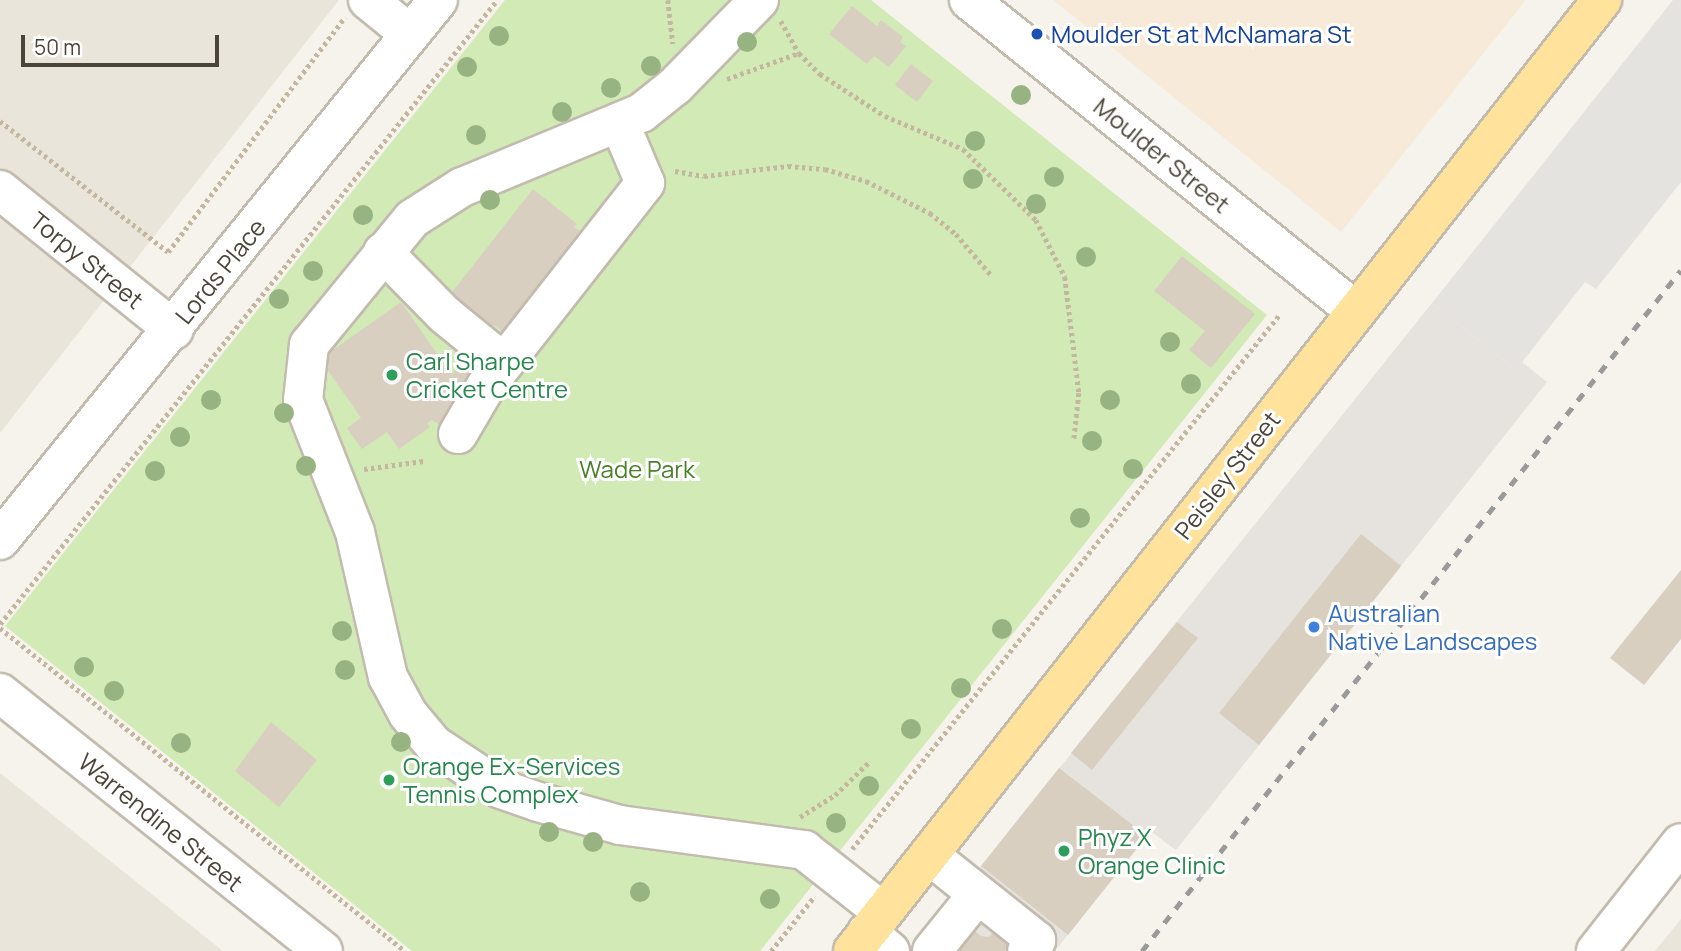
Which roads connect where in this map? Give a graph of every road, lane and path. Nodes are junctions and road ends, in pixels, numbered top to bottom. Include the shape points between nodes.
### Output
1 (438, 0) edge
2 (497, 0) edge
3 (969, 0) edge
4 (1602, 0) edge
5 (768, 4) edge
6 (359, 6) edge
7 (410, 34) junction
8 (799, 53) junction
9 (674, 86) junction
10 (0, 121) edge
11 (619, 122) junction
12 (645, 183) junction
13 (0, 190) edge
14 (383, 252) junction
15 (991, 275) dead end
16 (1356, 311) junction
17 (1280, 314) dead end
18 (174, 330) junction
19 (504, 363) junction
20 (458, 434) dead end
21 (1074, 440) dead end
22 (423, 461) dead end
23 (332, 474) junction
24 (0, 540) edge
25 (0, 626) edge
26 (0, 693) edge
27 (869, 762) dead end
28 (745, 840) junction
29 (1681, 843) edge
30 (929, 855) junction
31 (834, 872) junction
32 (986, 900) junction
33 (873, 937) edge
34 (323, 951) edge
35 (405, 951) edge
36 (771, 951) edge
37 (932, 951) edge
38 (957, 951) edge
39 (1027, 951) edge
40 (1595, 951) edge

1 - 7 street, Lords Place
2 - 25 path
3 - 16 street, Moulder Street
4 - 16 main road, Peisley Street
5 - 8 path
5 - 9 street
6 - 7 street
6 - 10 path via 168,252
7 - 18 street, Lords Place
8 - 9 path via 716,82
8 - 21 path via 820,74 885,116 963,149 1037,220 1065,276 1079,393
9 - 11 street via 641,113
11 - 12 street
11 - 14 street via 431,204
12 - 15 path via 668,171 704,176 788,166 835,172 900,194 930,213 956,234
12 - 19 street
13 - 18 street, Torpy Street
14 - 19 street via 445,315
14 - 23 street via 322,324 304,358 303,400
16 - 30 main road, Peisley Street
17 - 31 path
18 - 24 street, Lords Place
19 - 20 street
22 - 23 path
23 - 28 street via 355,532 388,677 408,714 434,745 501,789 538,802 620,825
25 - 35 path
26 - 34 street, Warrendine Street
27 - 28 path via 810,812
28 - 31 street via 804,850
29 - 40 street
30 - 32 street
30 - 33 main road, Peisley Street
31 - 33 street
31 - 36 path
32 - 37 street
32 - 38 street
32 - 39 street via 1036,940

